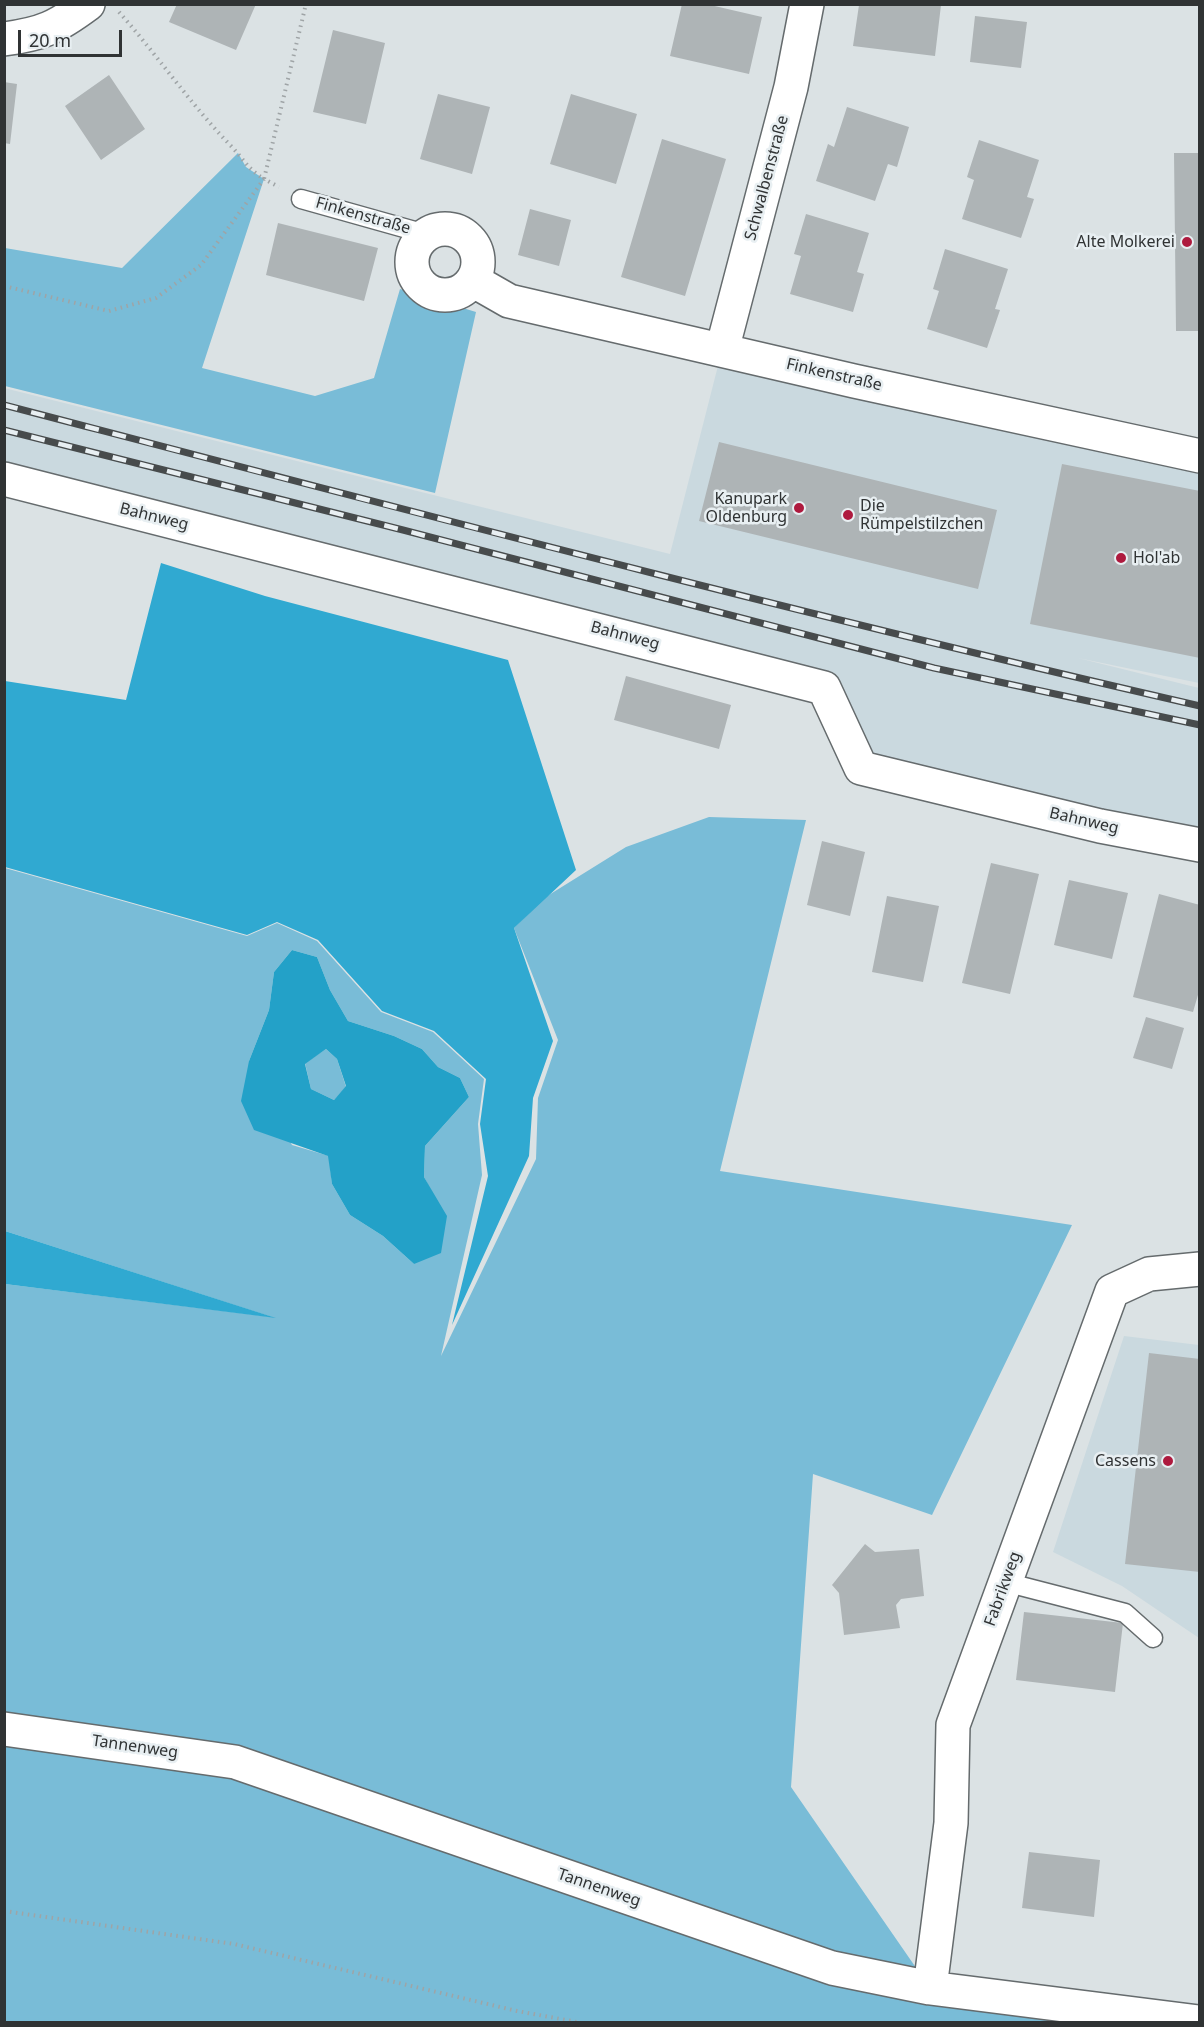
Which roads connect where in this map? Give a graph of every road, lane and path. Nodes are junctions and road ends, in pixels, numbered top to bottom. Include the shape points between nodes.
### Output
1 (88, 4) edge
2 (113, 4) edge
3 (306, 4) edge
4 (807, 4) edge
5 (4, 39) edge
6 (264, 179) junction
7 (301, 199) joint
8 (424, 236) junction
9 (474, 281) junction
10 (4, 286) edge
11 (722, 350) junction
12 (1200, 456) edge
13 (4, 479) edge
14 (1200, 845) edge
15 (1200, 1269) edge
16 (1005, 1582) junction
17 (1154, 1638) dead end
18 (4, 1729) edge
19 (4, 1911) edge
20 (930, 1988) junction
21 (577, 2022) edge
22 (1199, 2022) edge

1 - 5 street via 58,27
2 - 6 path via 208,123 238,153 246,167
3 - 6 path
4 - 11 street, Schwalbenstraße via 791,87
6 - 7 path
6 - 10 path via 201,265 156,298 109,311
7 - 8 lane, Finkenstraße
8 - 9 street, Finkenstraße via 443,229 458,231 469,238 479,260
8 - 9 street, Finkenstraße via 414,250 413,270 419,284 434,294 457,294
9 - 11 street, Finkenstraße via 509,301
11 - 12 street, Finkenstraße
13 - 14 street, Bahnweg via 824,688 861,768 1100,826
15 - 16 street, Fabrikweg via 1149,1274 1112,1291
16 - 17 lane via 1125,1613
16 - 20 street, Fabrikweg via 953,1725 951,1823
18 - 20 street, Tannenweg via 235,1762 832,1968
19 - 21 path via 234,1944
20 - 22 street, Tannenweg

